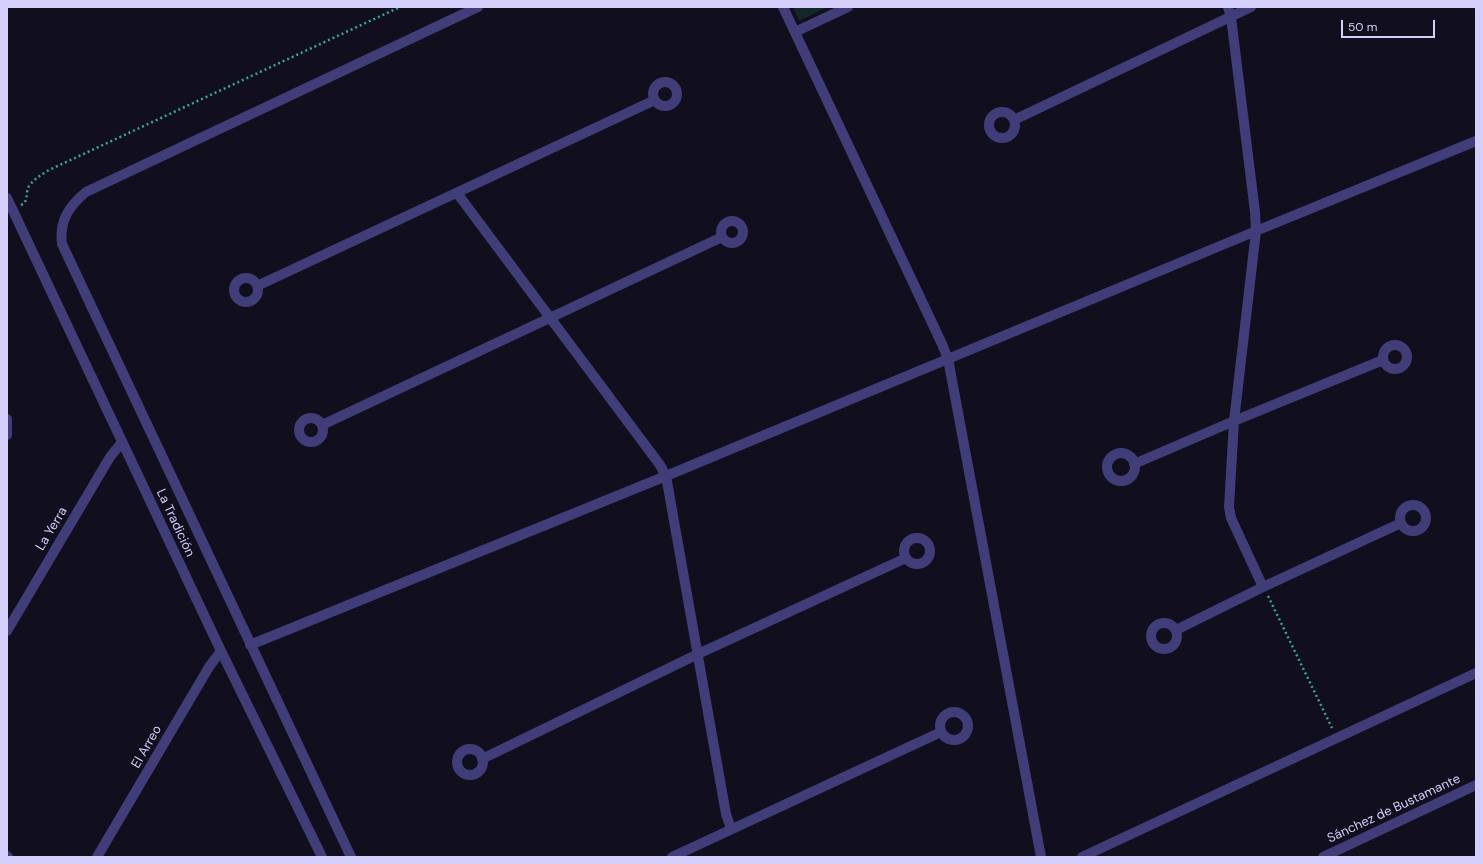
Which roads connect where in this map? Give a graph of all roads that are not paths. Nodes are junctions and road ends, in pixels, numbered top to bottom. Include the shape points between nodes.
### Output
1 (478, 7) edge
2 (783, 7) edge
3 (848, 7) edge
4 (1251, 7) edge
5 (1230, 12) edge
6 (795, 32) junction
7 (655, 100) dead end
8 (1014, 120) dead end
9 (1476, 142) edge
10 (456, 193) junction
11 (7, 198) edge
12 (1256, 230) junction
13 (722, 237) dead end
14 (257, 286) dead end
15 (552, 319) junction
16 (948, 359) junction
17 (1383, 360) dead end
18 (7, 419) edge
19 (1234, 421) junction
20 (322, 425) dead end
21 (7, 435) edge
22 (122, 442) junction
23 (1134, 464) dead end
24 (666, 476) junction
25 (1401, 523) dead end
26 (906, 558) dead end
27 (1263, 587) junction
28 (1176, 630) dead end
29 (7, 631) edge
30 (250, 645) junction
31 (221, 651) junction
32 (698, 654) junction
33 (1476, 673) edge
34 (941, 732) dead end
35 (482, 759) dead end
36 (1476, 784) edge
37 (731, 829) junction
38 (97, 857) edge
39 (322, 857) edge
40 (350, 857) edge
41 (672, 857) edge
42 (1041, 857) edge
43 (1082, 857) edge
44 (1323, 857) edge

1 - 30 street via 86,192 74,201 61,228 62,244
2 - 6 street
3 - 6 street
4 - 5 street
5 - 8 street
5 - 12 street
6 - 16 street
7 - 10 street
9 - 12 street
10 - 14 street
10 - 15 street
11 - 22 street, La Tradición
12 - 16 street
12 - 19 street
13 - 15 street
15 - 20 street
15 - 24 street
16 - 24 street
16 - 42 street
17 - 19 street
18 - 21 street
19 - 23 street
19 - 27 street via 1229,507 1231,518
22 - 29 street, La Yerra via 110,457
22 - 31 street, La Tradición
24 - 30 street
24 - 32 street
25 - 27 street
26 - 32 street
27 - 28 street
30 - 40 street
31 - 38 street, El Arreo via 209,667
31 - 39 street, La Tradición
32 - 35 street
32 - 37 street via 726,814
33 - 43 street
34 - 37 street
36 - 44 street, Sánchez de Bustamante
37 - 41 street

